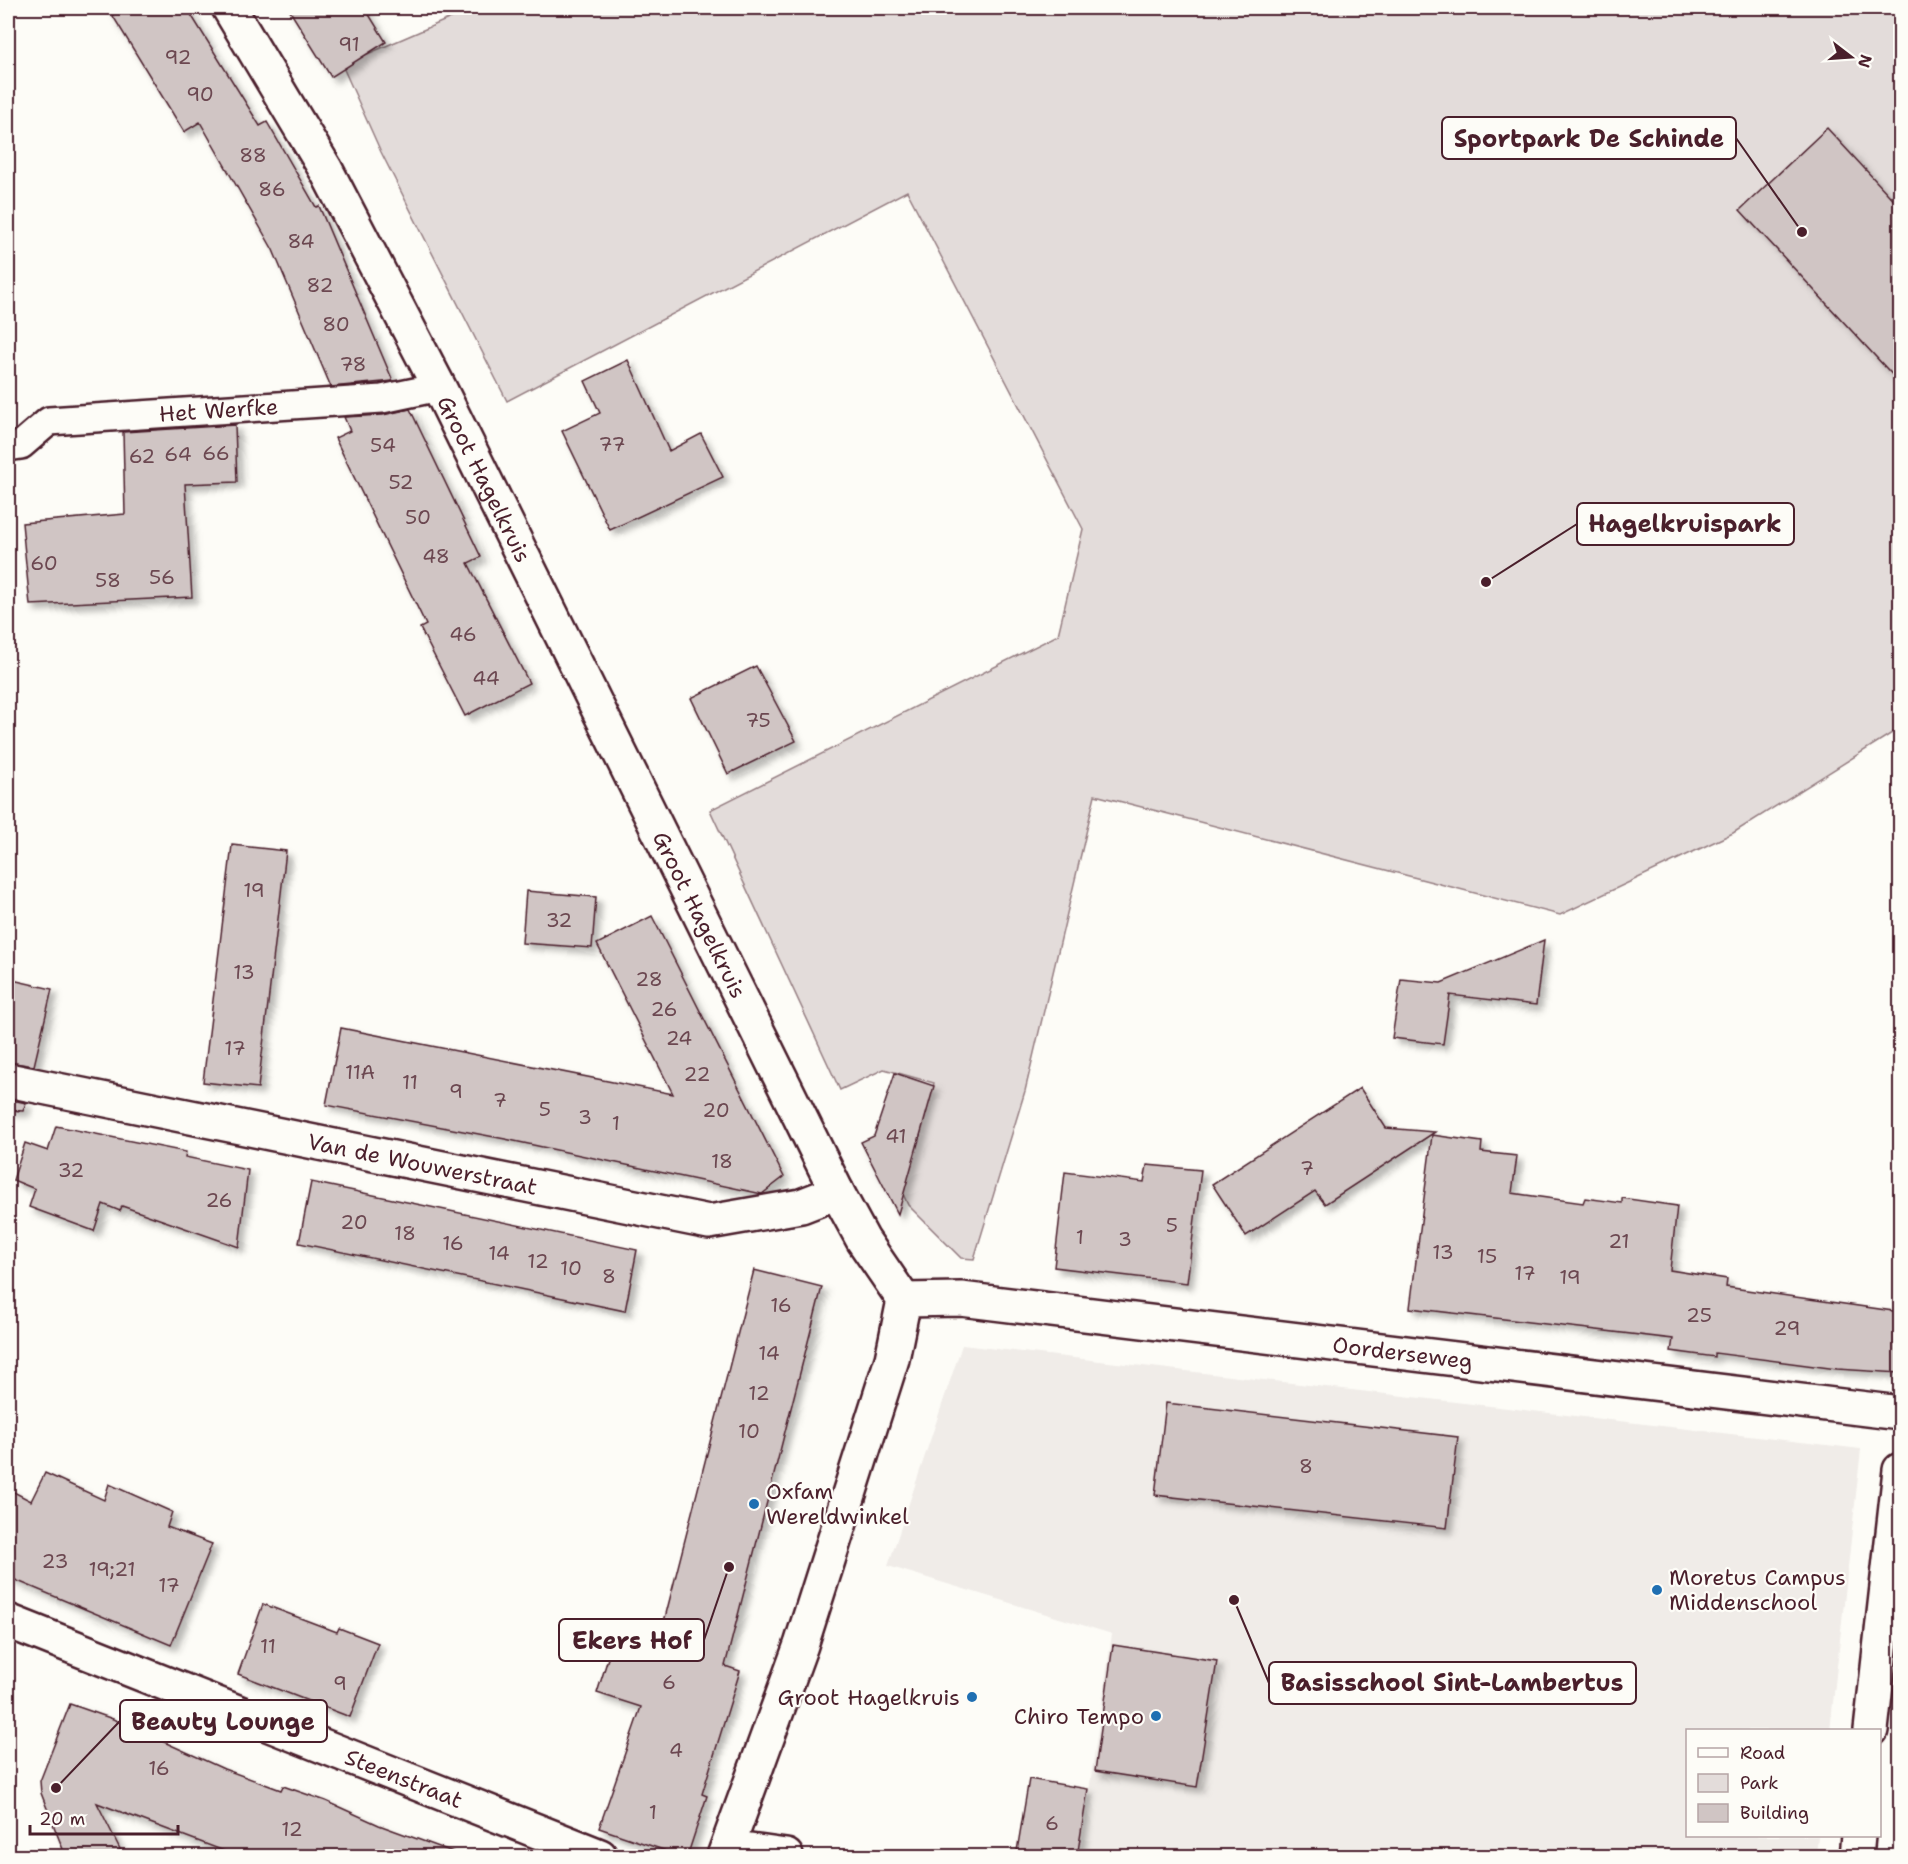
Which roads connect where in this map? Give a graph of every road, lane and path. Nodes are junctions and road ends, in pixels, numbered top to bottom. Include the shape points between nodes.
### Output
1 (229, 8) edge
2 (439, 387) junction
3 (8, 447) edge
4 (8, 1080) edge
5 (837, 1192) junction
6 (904, 1300) junction
7 (1900, 1413) edge
8 (1900, 1419) edge
9 (1900, 1470) edge
10 (8, 1621) edge
11 (1870, 1729) edge
12 (1858, 1837) edge
13 (726, 1852) edge
14 (600, 1857) edge
15 (786, 1857) edge
16 (1856, 1857) edge

1 - 2 street, Groot Hagelkruis via 326,170
2 - 3 lane, Het Werfke via 382,399 49,421 21,445
2 - 5 street, Groot Hagelkruis
4 - 5 street, Van de Wouwerstraat via 709,1222 801,1206
5 - 6 street, Groot Hagelkruis
6 - 7 street, Oorderseweg via 961,1299
6 - 13 street via 891,1359 801,1646
7 - 8 street
9 - 11 street
10 - 14 street, Steenstraat
12 - 16 street
13 - 15 street

